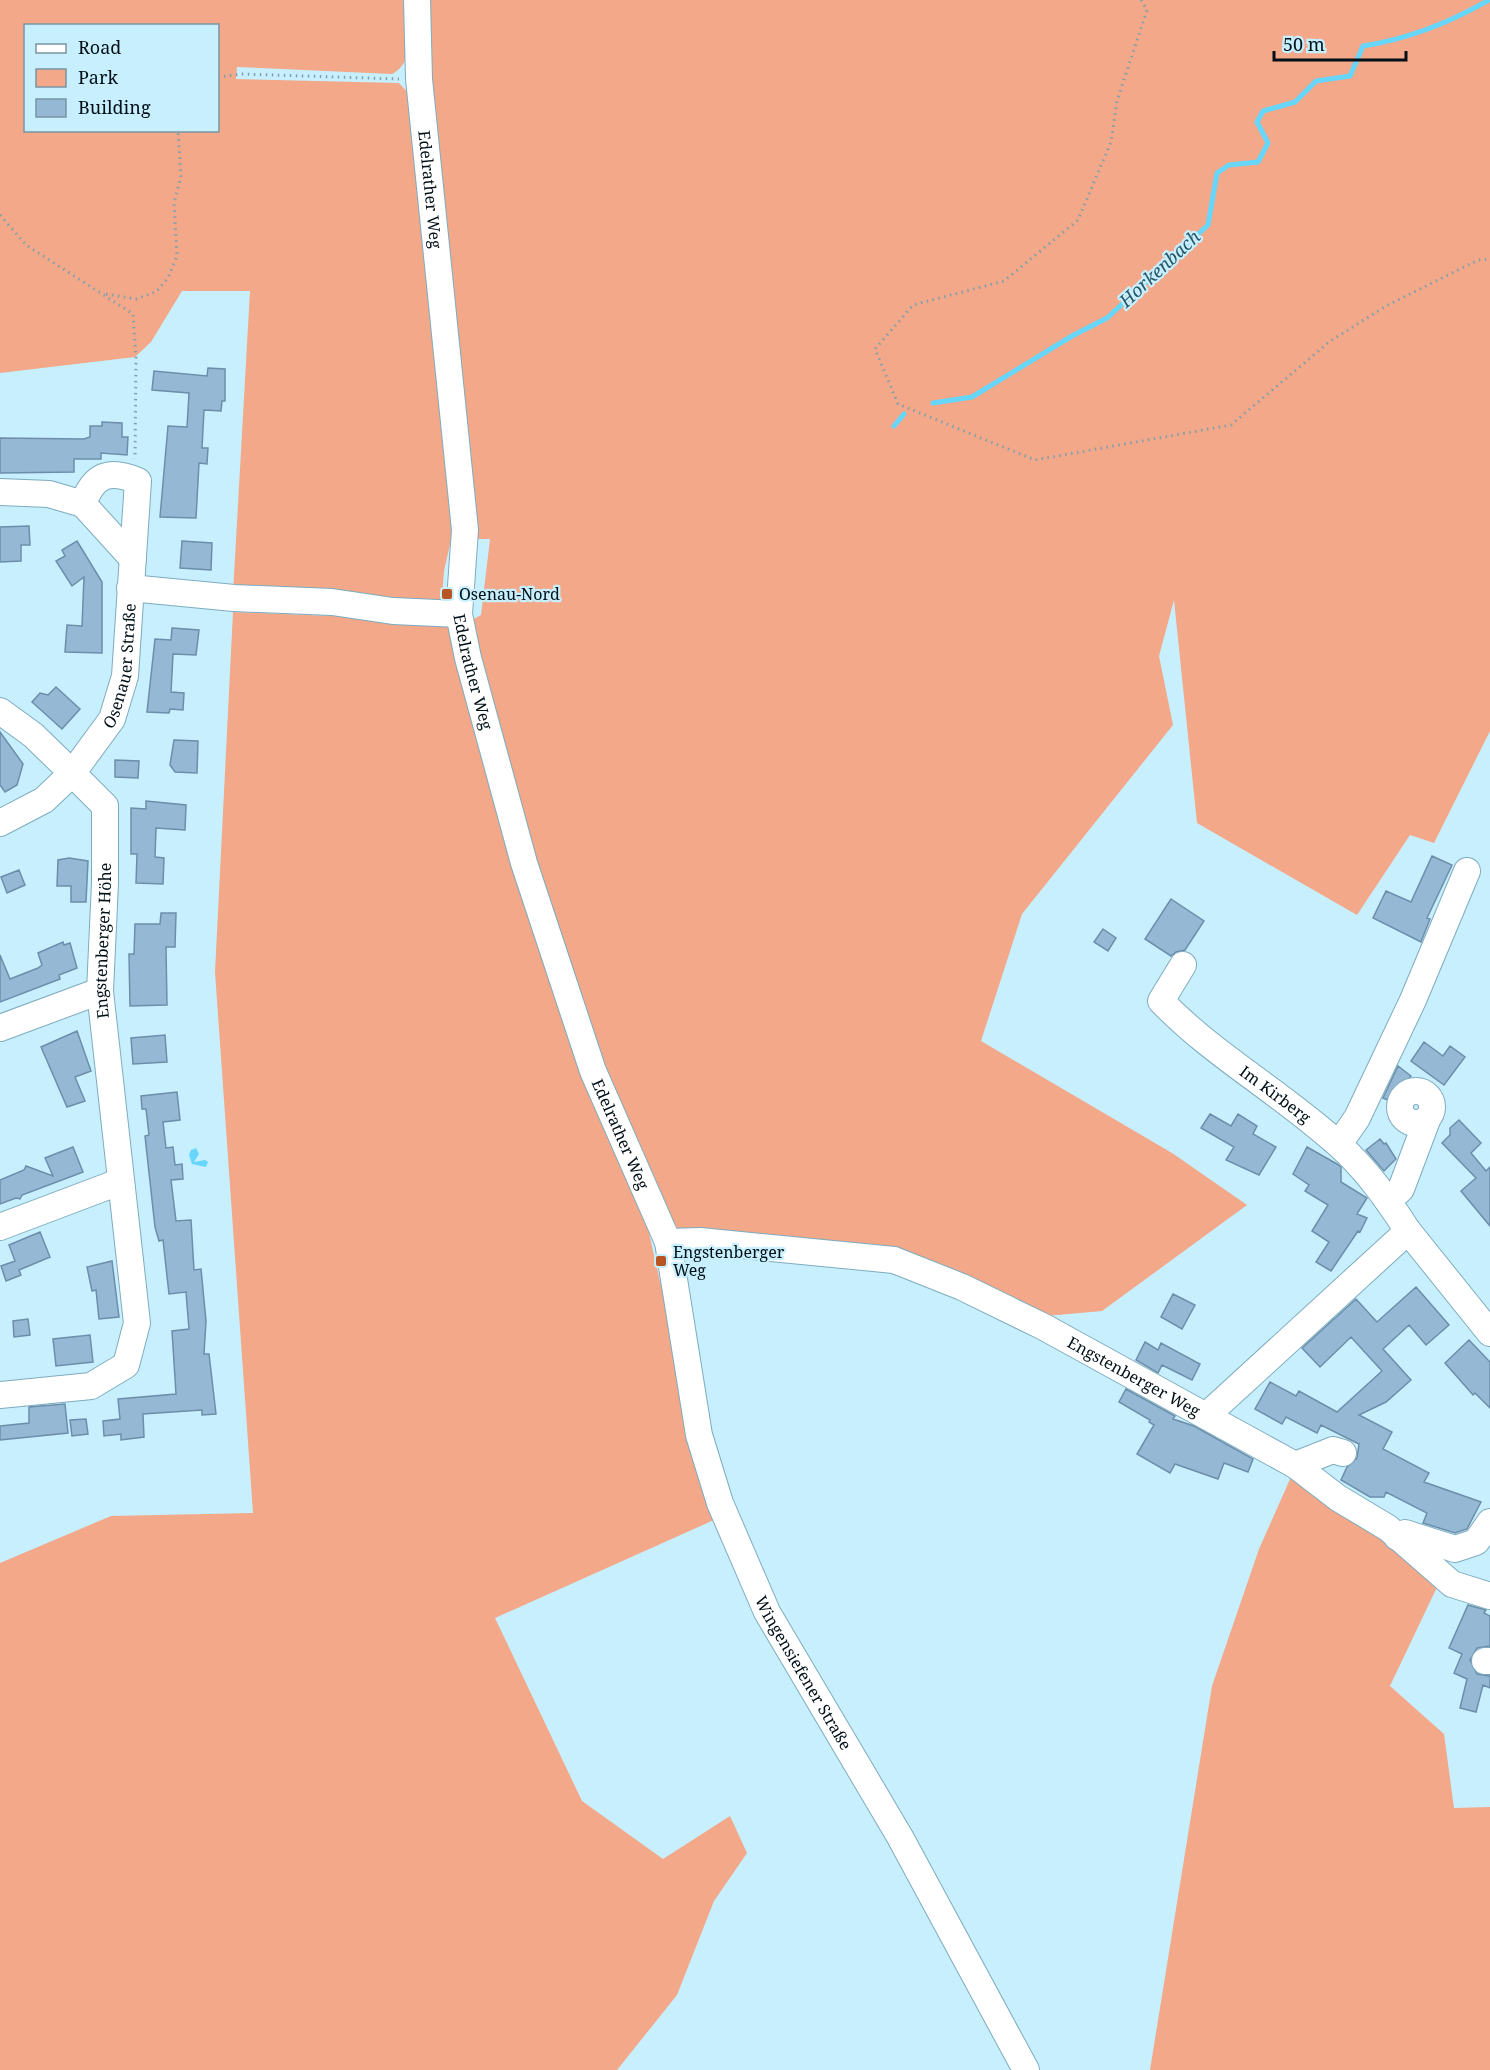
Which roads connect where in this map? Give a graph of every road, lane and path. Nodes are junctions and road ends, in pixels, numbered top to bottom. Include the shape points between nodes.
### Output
1 (417, 0) edge
2 (1142, 0) edge
3 (219, 77) edge
4 (419, 78) junction
5 (178, 132) edge
6 (0, 215) edge
7 (1490, 259) edge
8 (104, 293) junction
9 (138, 481) junction
10 (0, 492) edge
11 (82, 504) junction
12 (133, 559) junction
13 (130, 588) junction
14 (459, 614) junction
15 (0, 711) edge
16 (72, 773) junction
17 (0, 823) edge
18 (1467, 871) dead end
19 (1183, 965) dead end
20 (100, 991) junction
21 (0, 1028) edge
22 (1427, 1120) dead end
23 (1339, 1144) junction
24 (119, 1182) junction
25 (1388, 1201) junction
26 (0, 1227) edge
27 (1408, 1231) junction
28 (668, 1242) junction
29 (1490, 1333) edge
30 (0, 1395) edge
31 (1206, 1416) junction
32 (1343, 1453) dead end
33 (1295, 1465) junction
34 (1490, 1522) edge
35 (1397, 1537) junction
36 (1490, 1596) edge
37 (1026, 2070) edge

1 - 4 street, Edelrather Weg
2 - 7 path via 1147,10 1117,100 1111,142 1078,220 1004,281 913,305 874,349 898,404 1035,460 1231,425 1329,342 1386,306 1478,260
3 - 4 path via 242,74
4 - 14 street, Edelrather Weg via 465,530
5 - 8 path via 181,177 174,203 177,256 168,278 156,292 136,299
6 - 8 path via 26,245
8 - 9 path via 133,314 134,468
9 - 11 street via 108,475 95,481
9 - 12 street, Osenauer Straße
10 - 11 street via 49,494
11 - 12 street
12 - 13 street, Osenauer Straße
13 - 14 street
13 - 16 street, Osenauer Straße via 125,676 112,719
14 - 28 street, Edelrather Weg via 524,863 593,1071
15 - 16 street, Engstenberger Höhe via 33,735
16 - 17 street, Osenauer Straße via 44,800
16 - 20 street, Engstenberger Höhe via 105,807
18 - 23 street via 1413,1000 1357,1118
19 - 23 street, Im Kirberg via 1161,1001 1187,1028
20 - 21 street
20 - 24 street, Engstenberger Höhe
22 - 25 street via 1401,1188
23 - 25 street, Im Kirberg
24 - 26 street
24 - 30 street, Engstenberger Höhe via 137,1323 126,1365 91,1386
25 - 27 street, Im Kirberg
27 - 29 street, Im Kirberg
27 - 31 street
28 - 31 street, Engstenberger Weg via 700,1241 894,1260 962,1287 1044,1327
28 - 37 street, Wingensiefener Straße via 699,1434 720,1503 762,1602 906,1848
31 - 33 street, Engstenberger Weg
32 - 33 street via 1333,1450
33 - 35 street, Engstenberger Weg
34 - 35 street via 1476,1542 1455,1549 1405,1533
35 - 36 street, Engstenberger Weg via 1452,1584

